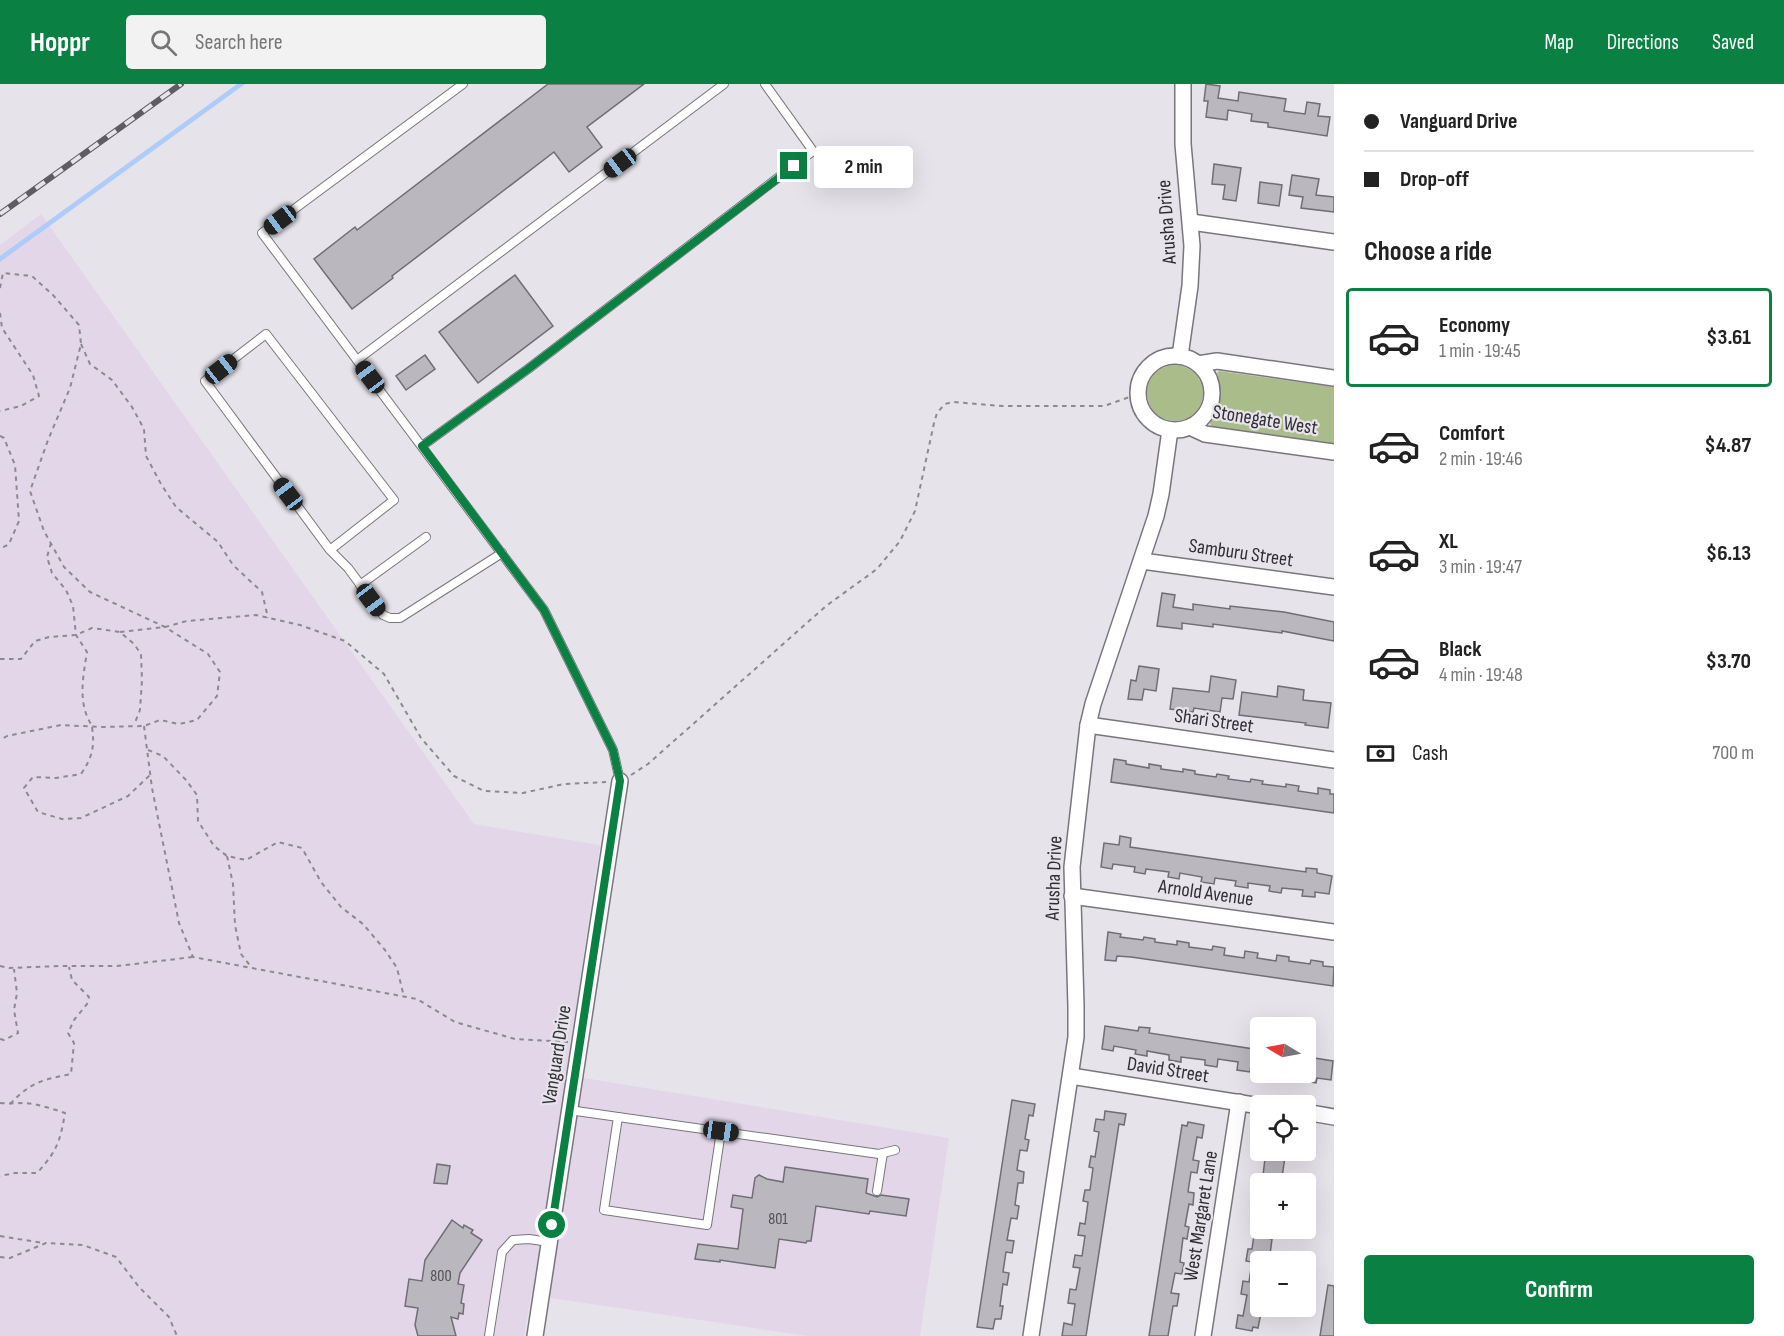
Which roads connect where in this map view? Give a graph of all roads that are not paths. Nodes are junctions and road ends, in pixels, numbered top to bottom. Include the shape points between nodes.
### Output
1 (463, 84) edge
2 (724, 84) edge
3 (765, 84) edge
4 (1183, 84) edge
5 (1191, 222) junction
6 (1334, 242) edge
7 (1180, 356) junction
8 (357, 360) junction
9 (1198, 364) junction
10 (1334, 378) edge
11 (1190, 427) junction
12 (1170, 430) junction
13 (422, 446) junction
14 (1334, 452) edge
15 (426, 537) dead end
16 (330, 550) junction
17 (502, 553) junction
18 (1142, 561) junction
19 (360, 585) junction
20 (1334, 587) edge
21 (1088, 725) junction
22 (1334, 760) edge
23 (620, 781) joint
24 (1072, 896) junction
25 (1334, 932) edge
26 (1071, 1076) junction
27 (1239, 1102) junction
28 (1250, 1104) edge
29 (570, 1110) junction
30 (1316, 1114) edge
31 (618, 1117) junction
32 (1334, 1117) edge
33 (721, 1131) junction
34 (895, 1150) dead end
35 (883, 1153) junction
36 (877, 1191) dead end
37 (549, 1242) junction
38 (489, 1336) edge
39 (535, 1336) edge
40 (1030, 1336) edge
41 (1203, 1336) edge

1 - 8 lane via 262,233
2 - 8 lane
3 - 13 lane via 813,151
4 - 5 street, Arusha Drive via 1183,144
5 - 6 street
5 - 7 street, Arusha Drive via 1191,271
7 - 9 street
7 - 12 street via 1168,356 1151,364 1141,379 1138,394 1149,419
8 - 13 lane
9 - 10 street via 1217,361
9 - 11 street via 1209,380 1211,400 1202,418
11 - 12 street
11 - 14 street, Stonegate West via 1205,434
12 - 18 street, Arusha Drive via 1159,505
13 - 17 lane
15 - 19 lane
16 - 16 lane via 205,381 266,334 394,500
16 - 19 lane
17 - 19 lane via 400,618 383,615
17 - 23 lane via 544,610 613,750
18 - 20 street, Samburu Street
18 - 21 street, Arusha Drive
21 - 22 street, Shari Street
21 - 24 street, Arusha Drive
23 - 29 street, Vanguard Drive
24 - 25 street, Arnold Avenue
24 - 26 street, Arusha Drive via 1077,1016
26 - 27 street, David Street
26 - 40 street, Arusha Drive
27 - 28 street, David Street
27 - 41 street, West Margaret Lane
29 - 31 lane
29 - 37 street, Vanguard Drive
30 - 32 street
31 - 33 lane
31 - 33 lane via 604,1210 707,1225
33 - 35 lane
34 - 35 lane
35 - 36 lane
37 - 38 lane via 513,1240 502,1252
37 - 39 street, Vanguard Drive

